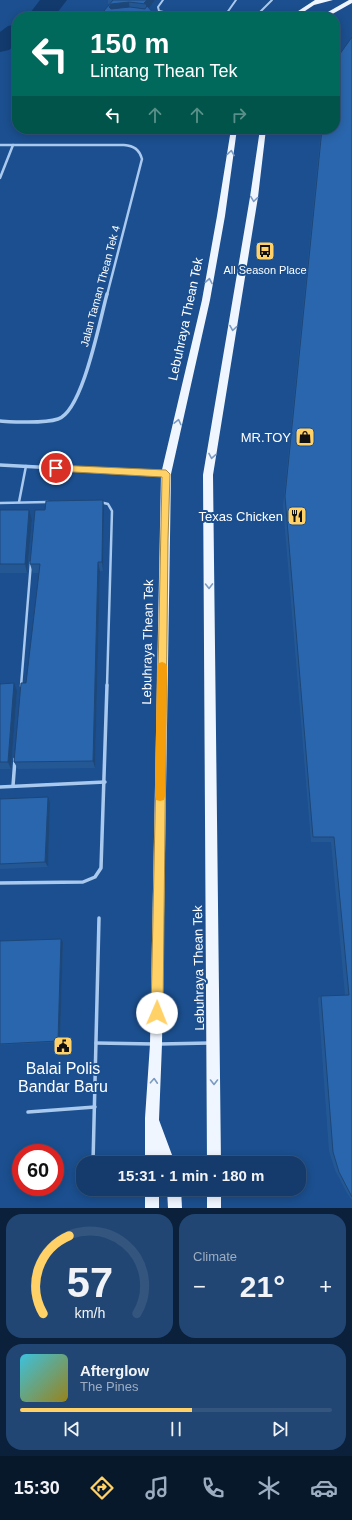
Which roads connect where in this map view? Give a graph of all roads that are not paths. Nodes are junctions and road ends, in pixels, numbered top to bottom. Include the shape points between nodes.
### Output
1 (163, 0) edge
2 (236, 0) edge
3 (272, 0) edge
4 (320, 0) edge
5 (330, 0) edge
6 (352, 1) edge
7 (311, 4) junction
8 (341, 6) junction
9 (352, 6) edge
10 (163, 12) edge
11 (228, 12) edge
12 (260, 12) edge
13 (299, 12) edge
14 (331, 12) edge
15 (233, 134) edge
16 (262, 134) edge
17 (12, 145) junction
18 (0, 146) edge
19 (0, 178) edge
20 (0, 421) edge
21 (0, 465) edge
22 (26, 466) junction
23 (166, 474) junction
24 (19, 502) junction
25 (36, 502) junction
26 (51, 502) edge
27 (97, 502) edge
28 (0, 503) edge
29 (35, 510) edge
30 (32, 558) edge
31 (20, 692) edge
32 (15, 754) edge
33 (105, 782) junction
34 (0, 786) edge
35 (13, 786) junction
36 (0, 883) edge
37 (99, 918) dead end
38 (96, 1043) junction
39 (214, 1043) junction
40 (156, 1044) junction
41 (94, 1107) junction
42 (28, 1112) dead end
43 (152, 1118) junction
44 (93, 1156) edge
45 (152, 1156) edge
46 (166, 1156) edge
47 (214, 1156) edge
48 (152, 1196) edge
49 (174, 1196) edge
50 (214, 1196) edge
51 (152, 1208) edge
52 (175, 1208) edge
53 (214, 1208) edge

1 - 10 lane via 158,8
2 - 11 lane
3 - 12 lane
4 - 7 main road
5 - 7 main road
6 - 8 main road
7 - 13 main road
8 - 9 main road
8 - 14 main road
23 -> 15 main road, Lebuhraya Thean Tek via 206,300
16 -> 39 main road, Lebuhraya Thean Tek via 208,475
17 - 18 street
17 - 19 street
17 - 20 street, Jalan Taman Thean Tek 4 via 134,146 140,150 142,159 84,381 73,406 59,418 21,423
21 - 22 street
22 - 23 street
22 - 24 lane
23 - 40 main road, Lebuhraya Thean Tek
24 - 25 lane
24 - 28 lane
25 - 26 lane
25 - 29 lane
27 - 33 lane via 110,505 112,511
30 - 31 lane
32 - 35 lane
33 - 35 lane
33 - 36 lane via 101,868 95,877 83,882
34 - 35 lane
37 - 38 lane
38 - 40 lane
38 - 41 lane
39 - 40 lane
39 -> 47 main road, Lebuhraya Thean Tek
43 -> 40 main road, Lebuhraya Thean Tek
41 - 42 lane
41 - 44 lane
43 - 45 main road, Lebuhraya Thean Tek
43 - 46 main road
48 - 51 main road
49 - 52 main road
50 - 53 main road

